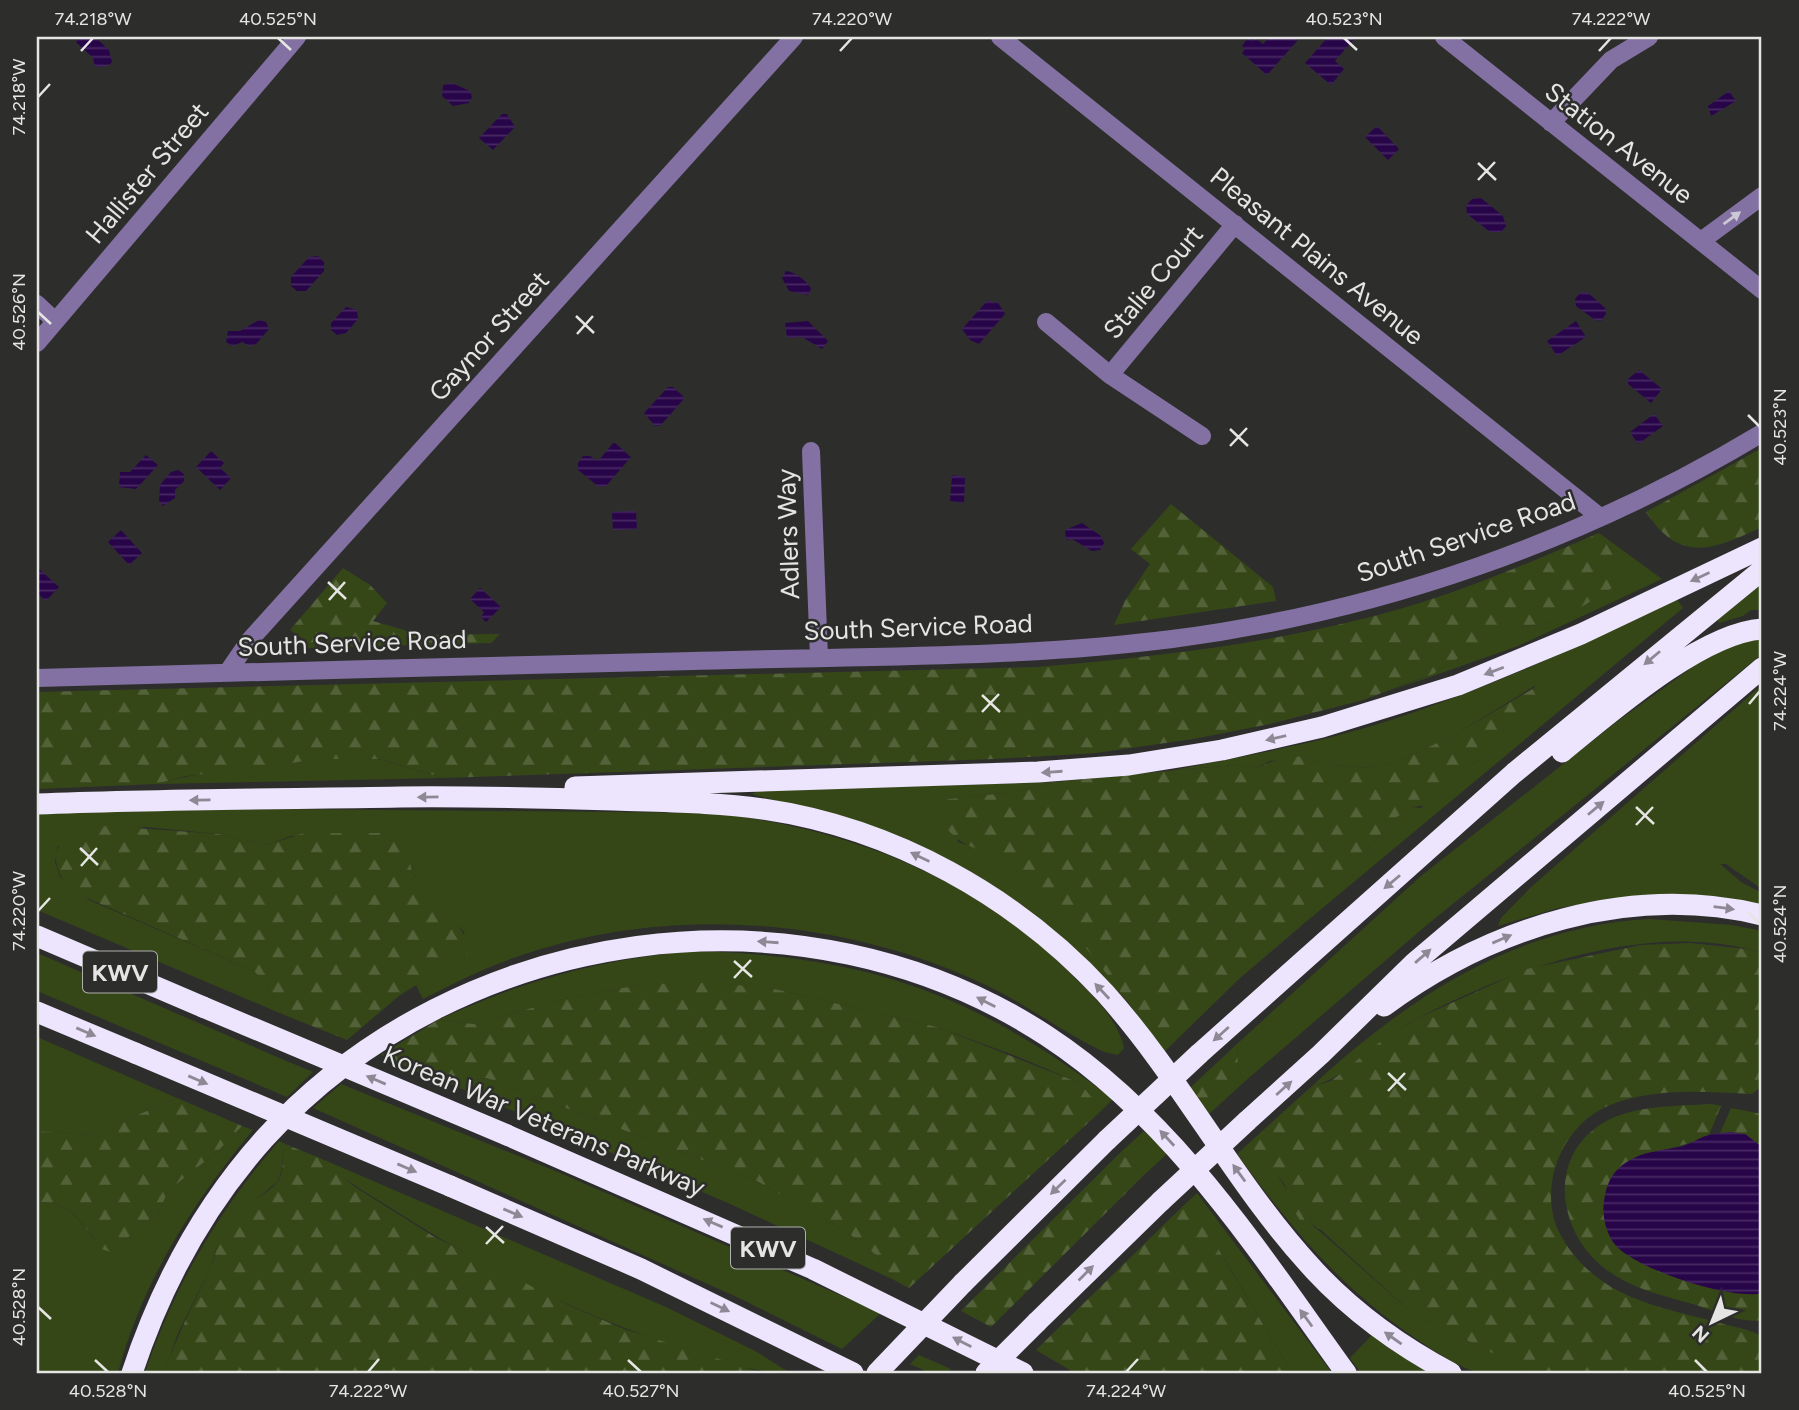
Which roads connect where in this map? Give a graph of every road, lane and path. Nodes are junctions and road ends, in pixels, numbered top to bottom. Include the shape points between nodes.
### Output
1 (297, 37) edge
2 (794, 37) edge
3 (1000, 37) edge
4 (1444, 37) edge
5 (1649, 37) edge
6 (1551, 123) junction
7 (1762, 196) edge
8 (1235, 224) junction
9 (1701, 241) junction
10 (1762, 290) edge
11 (37, 304) edge
12 (55, 321) junction
13 (1046, 322) dead end
14 (37, 343) edge
15 (1110, 375) junction
16 (1762, 433) edge
17 (1202, 436) dead end
18 (811, 451) dead end
19 (1600, 517) junction
20 (1762, 548) edge
21 (1762, 570) edge
22 (1762, 629) edge
23 (819, 657) junction
24 (1762, 668) edge
25 (227, 673) junction
26 (37, 678) edge
27 (496, 796) junction
28 (37, 804) edge
29 (1445, 838) junction
30 (1762, 915) edge
31 (37, 936) edge
32 (37, 1012) edge
33 (1321, 1054) junction
34 (781, 1336) junction
35 (132, 1373) edge
36 (840, 1373) edge
37 (853, 1373) edge
38 (877, 1373) edge
39 (986, 1373) edge
40 (1023, 1373) edge
41 (1346, 1373) edge
42 (1451, 1373) edge

1 - 12 street, Hallister Street
2 - 25 street, Gaynor Street via 249,641
3 - 8 street, Pleasant Plains Avenue
4 - 6 street, Station Avenue
5 - 6 street via 1611,60
6 - 9 street, Station Avenue
9 -> 7 street
8 - 15 street, Stalie Court
8 - 19 street, Pleasant Plains Avenue
9 - 10 street, Station Avenue
11 - 12 street
12 - 14 street, Hallister Street
13 - 15 street, Stalie Court
15 - 17 street, Stalie Court
16 - 19 street, South Service Road
18 - 23 street, Adlers Way
19 - 23 street, South Service Road via 1434,581 1271,623 1119,645
20 -> 27 highway via 1581,634 1458,685 1322,727 1222,750 1129,765 1028,773 581,786
21 -> 29 highway via 1514,773
22 - 29 highway via 1724,638 1670,671
23 - 25 street, South Service Road
33 -> 24 highway via 1414,964
25 - 26 street, South Service Road
27 -> 28 highway
42 -> 27 highway via 1380,1329 1328,1284 1281,1231 1105,994 1049,939 965,881 874,838 767,810 700,803
29 -> 38 highway, bridge via 1107,1140
33 -> 30 highway via 1418,982 1533,927 1580,914 1656,905 1704,906
40 -> 31 highway, Korean War Veterans Parkway / KWV, bridge via 813,1269
32 -> 34 highway, KWV, bridge via 641,1269
39 -> 33 highway, bridge via 1161,1201
34 - 36 highway
34 - 37 highway, KWV
41 -> 35 highway via 1227,1209 1174,1145 1123,1094 1071,1052 983,999 888,964 789,944 712,941 636,945 532,968 434,1010 342,1068 262,1141 209,1211 169,1283

